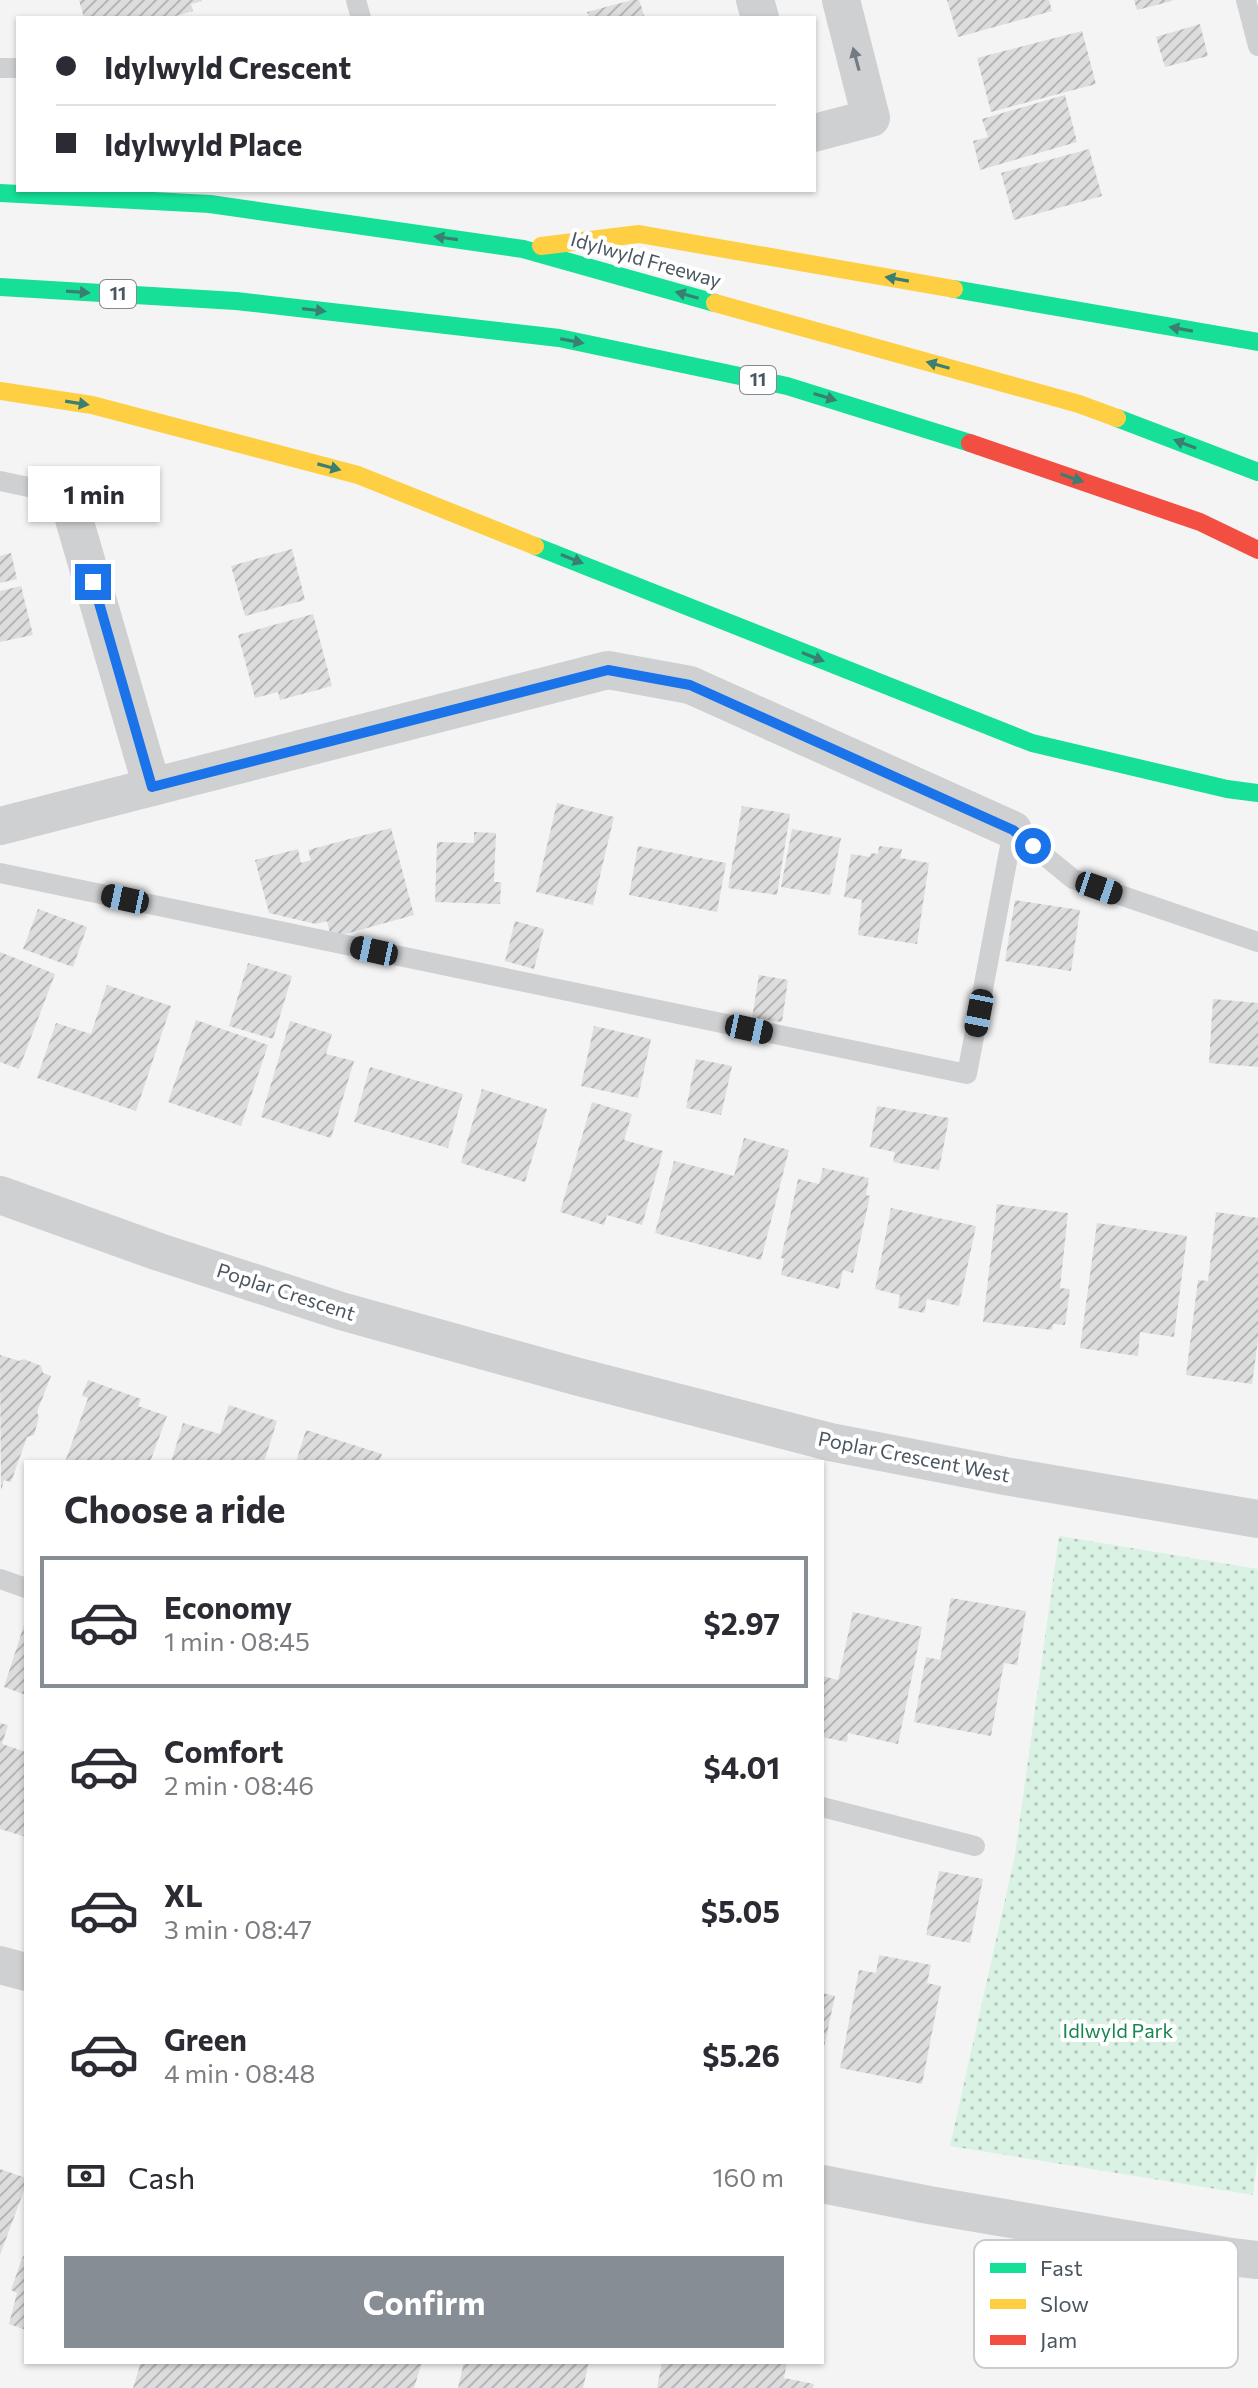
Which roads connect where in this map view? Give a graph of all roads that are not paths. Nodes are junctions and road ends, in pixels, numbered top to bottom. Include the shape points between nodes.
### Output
1 (841, 0) edge
2 (1246, 0) edge
3 (1258, 46) edge
4 (816, 132) edge
5 (0, 193) edge
6 (523, 249) junction
7 (0, 287) edge
8 (1258, 342) edge
9 (0, 391) edge
10 (1258, 472) edge
11 (0, 481) edge
12 (67, 495) joint
13 (1258, 550) edge
14 (152, 787) junction
15 (1258, 793) edge
16 (0, 826) edge
17 (1013, 830) junction
18 (0, 873) edge
19 (1258, 942) edge
20 (0, 1195) edge
21 (575, 1376) joint
22 (1258, 1519) edge
23 (0, 1579) edge
24 (24, 1587) edge
25 (824, 1808) edge
26 (975, 1846) dead end
27 (0, 1965) edge
28 (24, 1971) edge
29 (824, 2184) edge
30 (1132, 2240) edge
31 (1238, 2258) edge
32 (1258, 2260) edge

4 -> 1 street via 871,118
2 - 3 lane
6 -> 5 highway, Idylwyld Freeway via 210,204
8 -> 6 highway via 639,234
10 -> 6 highway, Idylwyld Freeway via 1079,404
7 -> 13 highway, 11 via 236,301 559,338 756,379 945,434 1200,522
9 -> 15 highway via 92,405 358,475 1032,743
11 - 12 lane
12 - 14 street
14 - 16 street
14 - 17 street via 608,670 690,685
17 - 18 lane via 967,1074
17 - 19 lane via 1073,879
20 - 21 street, Poplar Crescent via 341,1311
21 - 22 street, Poplar Crescent West via 830,1442
23 - 24 lane
25 - 26 lane
27 - 28 street
29 - 30 street
31 - 32 street

